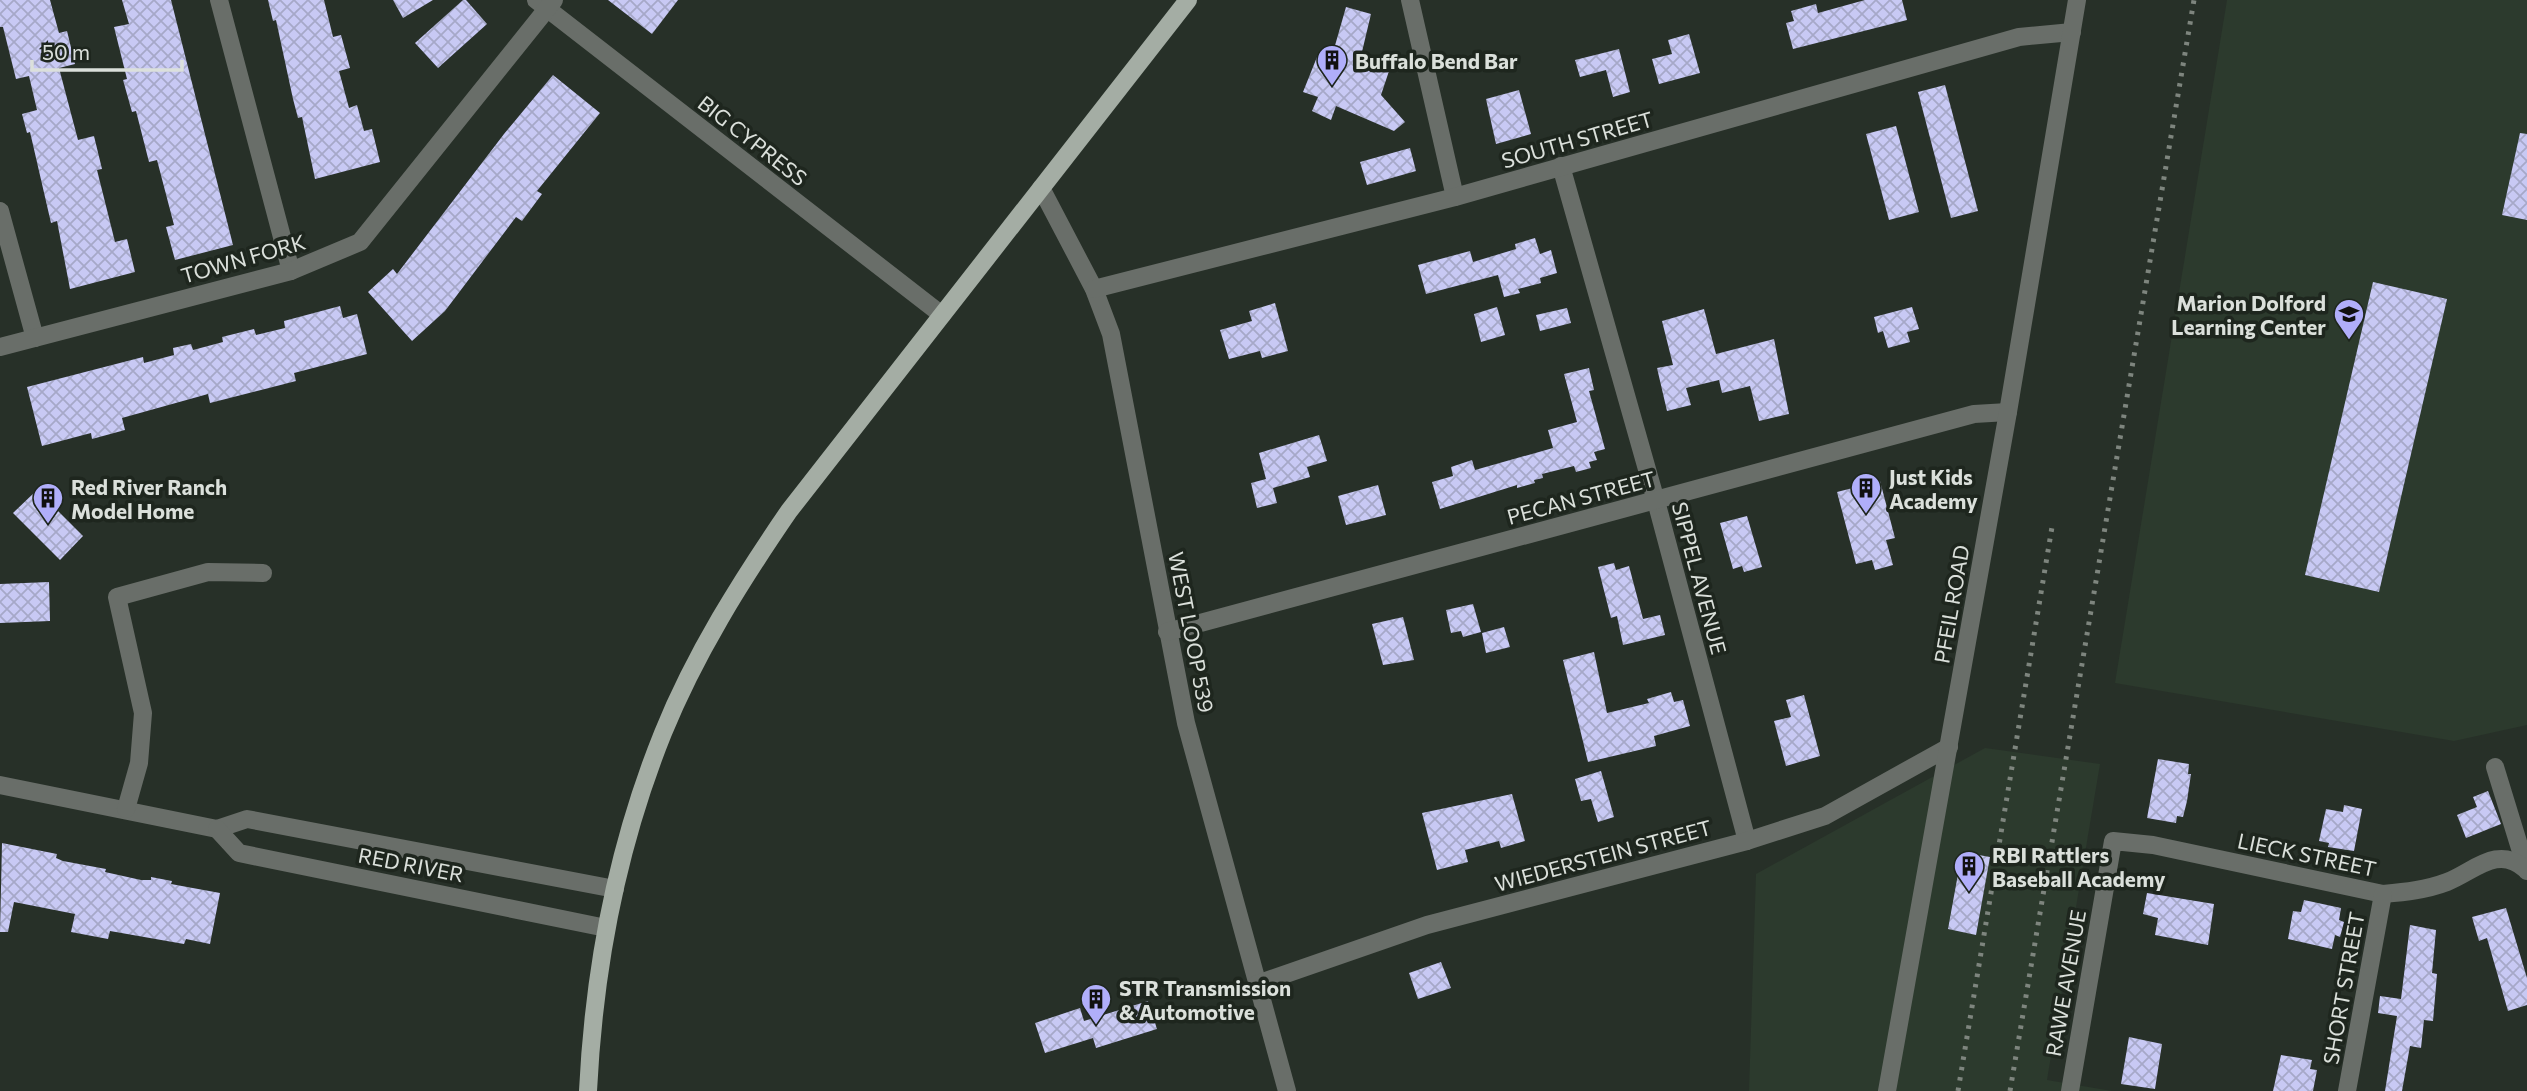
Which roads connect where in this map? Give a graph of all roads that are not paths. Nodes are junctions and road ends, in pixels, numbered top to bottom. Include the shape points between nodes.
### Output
1 (219, 0) edge
2 (1188, 0) edge
3 (1410, 0) edge
4 (2077, 0) edge
5 (546, 3) edge
6 (2072, 32) junction
7 (1561, 166) junction
8 (1041, 188) junction
9 (1455, 197) junction
10 (0, 211) edge
11 (291, 271) junction
12 (1094, 289) junction
13 (942, 315) junction
14 (35, 338) junction
15 (0, 347) edge
16 (2008, 412) junction
17 (1656, 501) junction
18 (263, 573) dead end
19 (1167, 632) junction
20 (1949, 747) junction
21 (2496, 767) dead end
22 (0, 785) edge
23 (126, 809) junction
24 (217, 829) junction
25 (1746, 841) junction
26 (2113, 841) joint
27 (2526, 870) edge
28 (615, 889) junction
29 (2383, 894) junction
30 (606, 928) junction
31 (1257, 984) junction
32 (589, 1091) edge
33 (1287, 1091) edge
34 (1887, 1091) edge
35 (2070, 1091) edge
36 (2347, 1091) edge

1 - 11 street
2 - 8 main road
3 - 9 street
4 - 6 street, PFEIL ROAD
5 - 11 street, TOWN FORK via 360,242
5 - 13 street, BIG CYPRESS
6 - 7 street, SOUTH STREET via 2019,37
6 - 16 street, PFEIL ROAD
7 - 9 street, SOUTH STREET
7 - 17 street, SIPPEL AVENUE
8 - 12 street, WEST LOOP 539
8 - 13 main road
9 - 12 street, SOUTH STREET
10 - 14 street
11 - 14 street, TOWN FORK
12 - 19 street, WEST LOOP 539 via 1111,334
13 - 28 main road via 789,511 705,645 664,732
14 - 15 street, TOWN FORK
16 - 17 street, PECAN STREET via 1975,414
16 - 20 street, PFEIL ROAD
17 - 19 street, PECAN STREET
17 - 25 street, SIPPEL AVENUE
18 - 23 street via 208,572 117,597 143,713 139,763
19 - 31 street, WEST LOOP 539 via 1186,723
20 - 25 street, WIEDERSTEIN STREET via 1825,816
20 - 34 street, PFEIL ROAD
21 - 27 street
22 - 23 street, RED RIVER
23 - 24 street, RED RIVER
24 - 28 street, RED RIVER via 247,819
24 - 30 street, RED RIVER via 239,853
25 - 31 street, WIEDERSTEIN STREET via 1427,925
26 - 29 street, LIECK STREET via 2153,845
26 - 35 street, RAWE AVENUE
27 - 29 street, LIECK STREET via 2517,861 2497,859 2417,891
28 - 30 main road
29 - 36 street, SHORT STREET
30 - 32 main road via 591,1030
31 - 33 street, WEST LOOP 539

